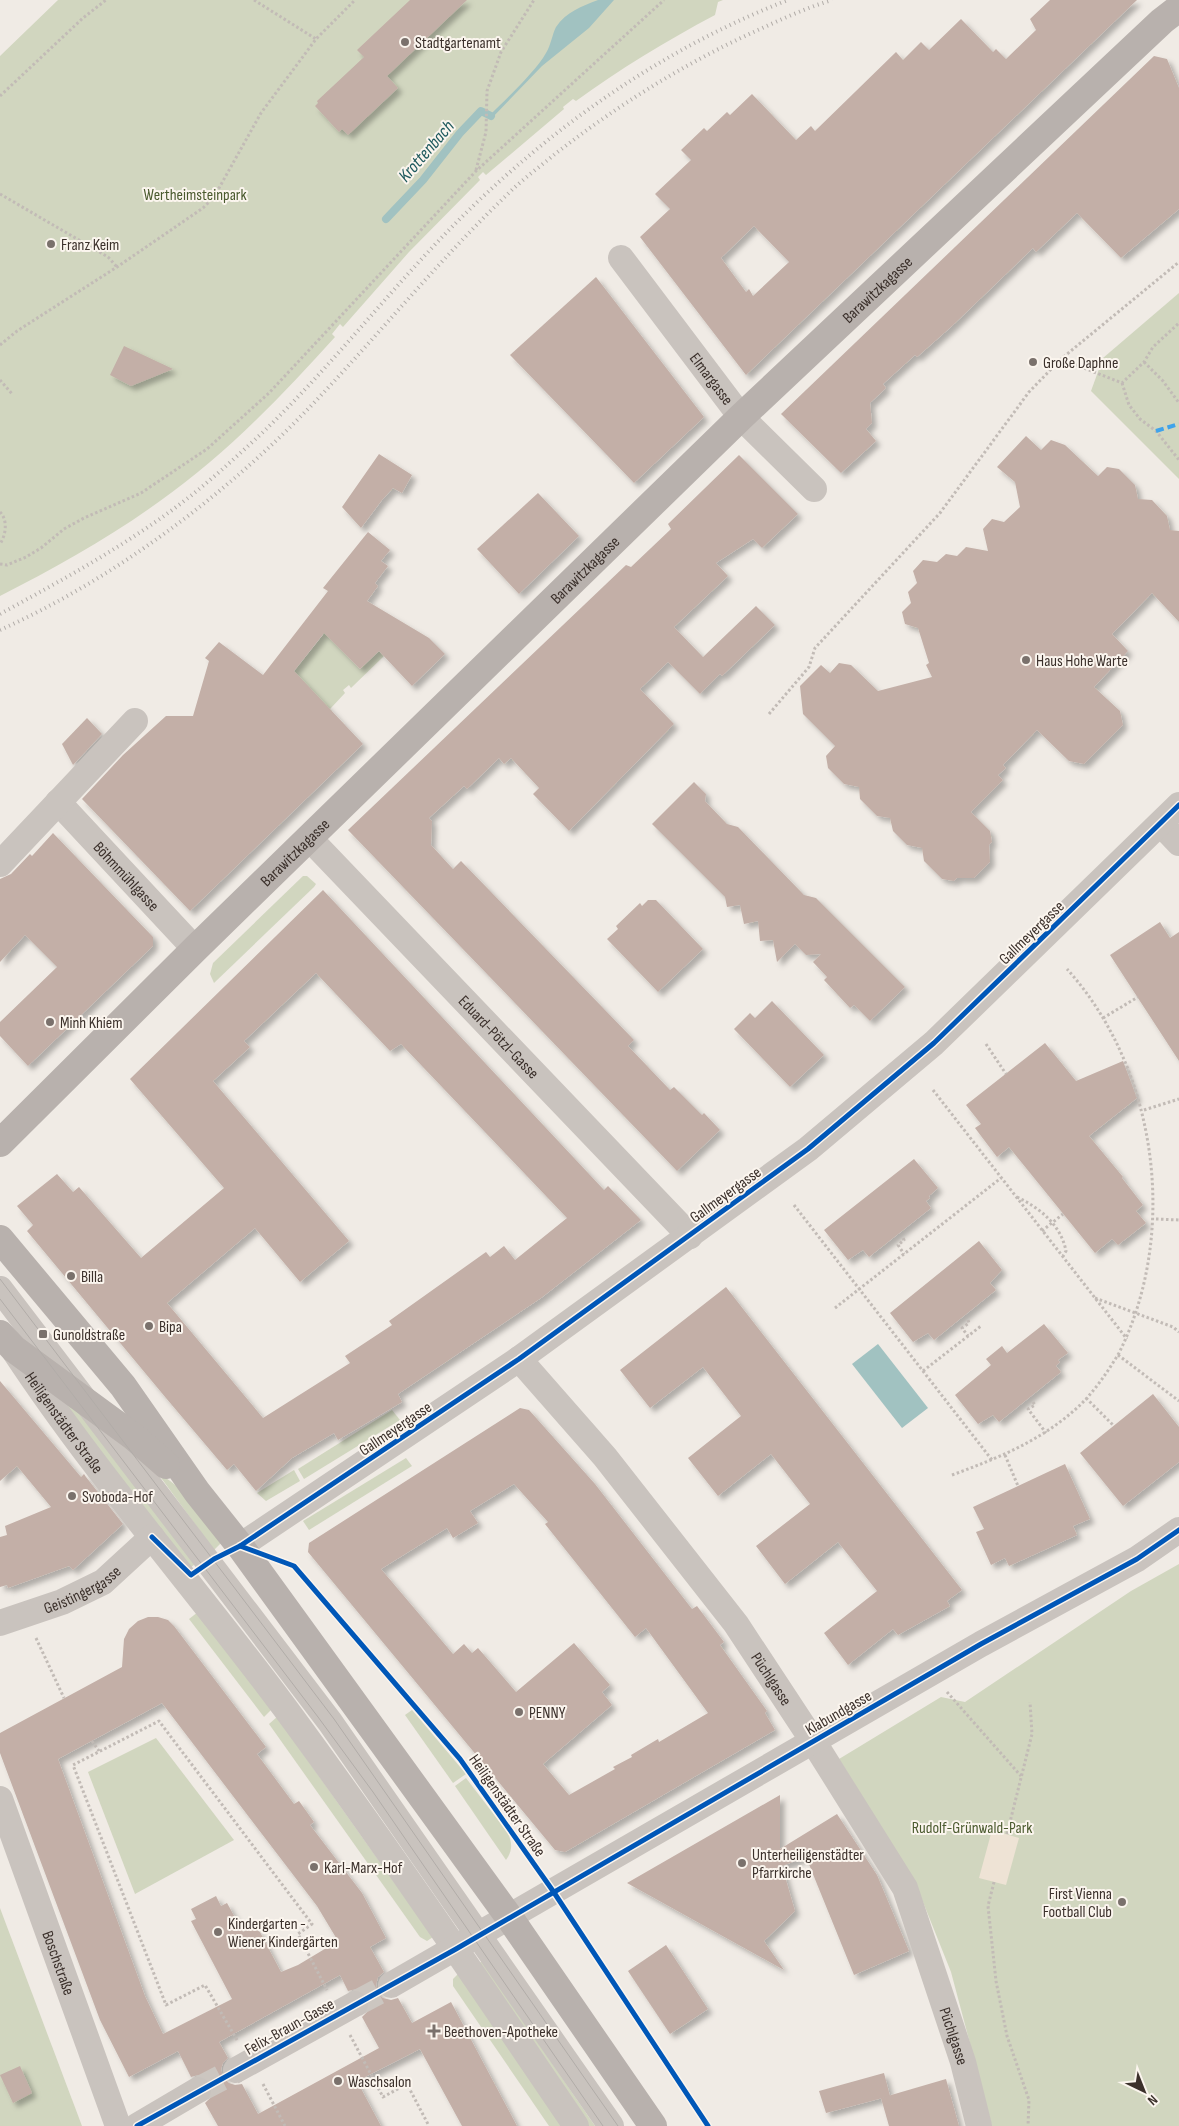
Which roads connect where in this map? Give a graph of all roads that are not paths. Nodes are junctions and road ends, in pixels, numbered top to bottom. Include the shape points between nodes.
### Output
1 (1179, 8) edge
2 (621, 258) dead end
3 (741, 417) junction
4 (814, 489) dead end
5 (135, 721) dead end
6 (58, 802) junction
7 (1179, 805) edge
8 (1161, 824) junction
9 (309, 838) junction
10 (1179, 843) edge
11 (0, 864) edge
12 (195, 949) junction
13 (0, 1143) edge
14 (690, 1236) junction
15 (0, 1239) edge
16 (0, 1289) edge
17 (7, 1342) edge
18 (519, 1360) junction
19 (88, 1403) junction
20 (197, 1492) junction
21 (1179, 1530) edge
22 (152, 1538) junction
23 (240, 1546) junction
24 (0, 1623) edge
25 (813, 1741) junction
26 (0, 1799) edge
27 (509, 1917) junction
28 (479, 1934) junction
29 (456, 1949) junction
30 (391, 1985) tunnel mouth
31 (347, 2009) tunnel mouth
32 (236, 2070) tunnel mouth
33 (198, 2090) tunnel mouth
34 (118, 2126) edge
35 (137, 2126) edge
36 (576, 2126) edge
37 (611, 2126) edge
38 (654, 2126) edge
39 (979, 2126) edge

1 - 3 main road, Barawitzkagasse via 1162,20
2 - 3 street, Elmargasse
3 - 4 street, Elmargasse
3 - 9 main road, Barawitzkagasse
5 - 6 street
6 - 11 street
6 - 12 street, Böhmmühlgasse
7 - 8 street, Gallmeyergasse
8 - 10 street
8 - 14 street, Gallmeyergasse via 934,1043 808,1149
9 - 12 main road, Barawitzkagasse
9 - 14 street, Eduard-Pötzl-Gasse
12 - 13 main road, Barawitzkagasse
14 - 18 street, Gallmeyergasse
15 - 20 main road, Heiligenstädter Straße via 123,1386
16 - 19 street
17 - 19 main road, Heiligenstädter Straße
17 - 22 street, Heiligenstädter Straße
18 - 23 street, Gallmeyergasse
18 - 25 street, Püchlgasse via 605,1457 736,1624
19 - 20 main road, Heiligenstädter Straße via 134,1437
19 - 28 street via 330,1722
20 - 23 main road, Heiligenstädter Straße
21 - 25 street, Klabundgasse via 1137,1559 1007,1629
22 - 24 street, Geistingergasse via 102,1582 62,1602
22 - 29 street, Heiligenstädter Straße via 284,1708
23 - 27 main road, Heiligenstädter Straße
25 - 27 street, Klabundgasse
25 - 39 street, Püchlgasse via 904,1888 963,2062
26 - 34 street, Boschstraße
27 - 28 street
27 - 38 main road, Heiligenstädter Straße
28 - 29 street
28 - 37 street
29 - 30 street
29 - 36 street, Heiligenstädter Straße
31 - 32 street, Felix-Braun-Gasse
33 - 35 street

